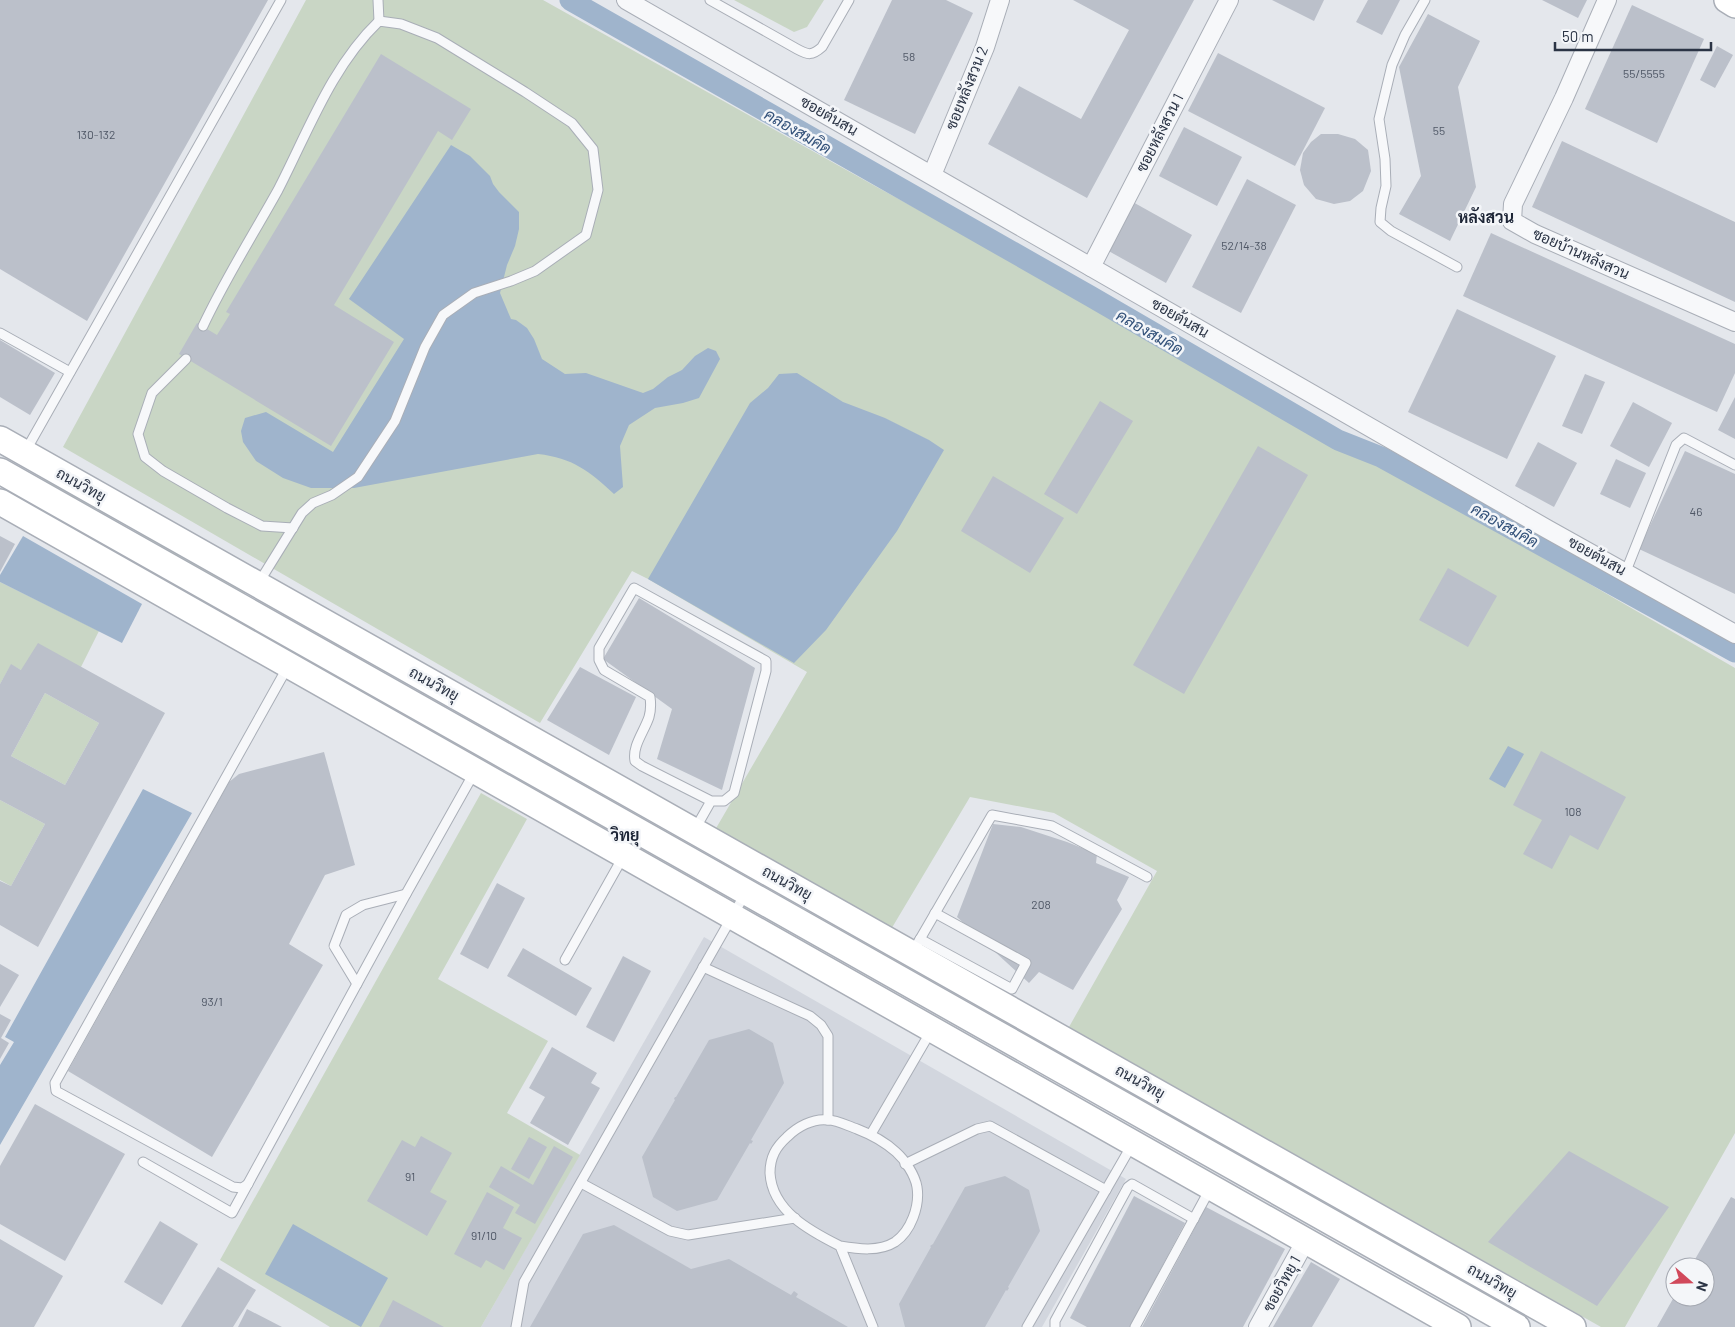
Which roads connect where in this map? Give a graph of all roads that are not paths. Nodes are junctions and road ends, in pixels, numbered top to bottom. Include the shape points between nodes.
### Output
1 (281, 0) edge
2 (378, 0) edge
3 (626, 0) edge
4 (710, 0) edge
5 (849, 0) edge
6 (1000, 0) edge
7 (1229, 0) edge
8 (1425, 0) edge
9 (1608, 0) edge
10 (1727, 0) edge
11 (1735, 5) edge
12 (379, 22) junction
13 (932, 175) junction
14 (1091, 267) junction
15 (1457, 268) dead end
16 (1735, 322) edge
17 (203, 326) dead end
18 (0, 333) edge
19 (186, 359) dead end
20 (70, 372) junction
21 (9, 450) edge
22 (1735, 465) edge
23 (0, 471) edge
24 (0, 502) edge
25 (294, 528) junction
26 (1626, 571) junction
27 (258, 584) junction
28 (245, 609) junction
29 (232, 633) junction
30 (1735, 634) edge
31 (288, 665) junction
32 (464, 734) junction
33 (483, 775) junction
34 (711, 801) junction
35 (694, 831) junction
36 (624, 854) junction
37 (1147, 877) dead end
38 (746, 892) junction
39 (406, 894) junction
40 (935, 913) junction
41 (732, 916) junction
42 (794, 919) junction
43 (781, 943) junction
44 (916, 946) junction
45 (565, 960) dead end
46 (703, 967) junction
47 (357, 984) junction
48 (932, 1029) junction
49 (828, 1120) junction
50 (871, 1134) junction
51 (1133, 1142) junction
52 (143, 1162) dead end
53 (905, 1164) junction
54 (581, 1183) junction
55 (248, 1184) junction
56 (1211, 1186) junction
57 (1106, 1190) junction
58 (795, 1218) junction
59 (1194, 1219) junction
60 (1306, 1240) junction
61 (840, 1246) junction
62 (516, 1327) edge
63 (873, 1327) edge
64 (1026, 1327) edge
65 (1055, 1327) edge
66 (1135, 1327) edge
67 (1258, 1327) edge
68 (1458, 1327) edge
69 (1516, 1327) edge
70 (1573, 1327) edge

1 - 20 lane
2 - 12 lane
3 - 13 street, ซอยต้นสน
4 - 5 lane via 810,54 822,47
6 - 13 street, ซอยหลังสวน 2 via 985,47
7 - 14 street, ซอยหลังสวน 1
8 - 15 lane via 1392,65 1379,119 1386,186 1380,222
9 - 16 street, ซอยบ้านหลังสวน via 1513,204 1512,221
10 - 11 main road
12 - 17 lane via 362,38 324,96 278,189
12 - 25 lane via 401,24 437,38 572,124 593,149 598,190 586,235 534,271 474,293 443,315 425,347 395,421 358,477 332,495 313,503 302,513
13 - 14 street, ซอยต้นสน
14 - 26 street, ซอยต้นสน
18 - 20 lane
19 - 25 lane via 152,392 138,434 145,457 163,471 262,526
20 - 21 lane
21 - 27 main road, ถนนวิทยุ
22 - 26 lane via 1684,438 1676,445
23 - 28 main road, ถนนวิทยุ
24 - 29 main road
25 - 27 lane
26 - 30 street, ซอยต้นสน
27 - 28 main road
27 - 35 main road, ถนนวิทยุ
28 - 29 main road
28 - 32 main road, ถนนวิทยุ
29 - 31 main road
31 - 33 main road
31 - 55 lane via 55,1083 56,1091 233,1187 242,1188
32 - 33 main road
32 - 38 main road, ถนนวิทยุ
33 - 36 main road
33 - 39 lane
34 - 34 lane via 724,801 734,793 766,672 766,661 634,588 599,648 598,660 604,670 650,697 649,716 633,753 635,761
34 - 35 lane
35 - 44 main road, ถนนวิทยุ
36 - 41 main road
36 - 45 lane
37 - 40 lane via 1052,826 992,815
38 - 41 lane
38 - 42 main road, ถนนวิทยุ
39 - 47 lane
39 - 47 lane via 363,905 346,915 334,946
40 - 44 lane
40 - 44 lane via 1026,963 1012,989
41 - 43 main road
41 - 46 lane
42 - 43 main road
42 - 69 main road, ถนนวิทยุ
43 - 48 main road
44 - 70 main road, ถนนวิทยุ
46 - 49 lane via 810,1016 821,1025 828,1036
46 - 54 lane
47 - 55 lane
48 - 50 lane
48 - 51 main road
49 - 50 lane
49 - 58 lane via 808,1122 776,1147 770,1166 771,1187
50 - 53 lane via 896,1152
51 - 56 main road
51 - 57 lane
52 - 55 lane via 232,1213
53 - 57 lane via 977,1129 990,1126
53 - 61 lane via 917,1188 910,1226 896,1241 882,1247 859,1250
54 - 58 lane via 670,1231 688,1235
54 - 62 lane via 524,1282
56 - 59 lane
56 - 60 main road
57 - 64 lane
58 - 61 lane
59 - 65 lane via 1132,1184 1128,1187 1055,1321
59 - 66 lane
60 - 67 street, ซอยวิทยุ 1
60 - 68 main road
61 - 63 lane

